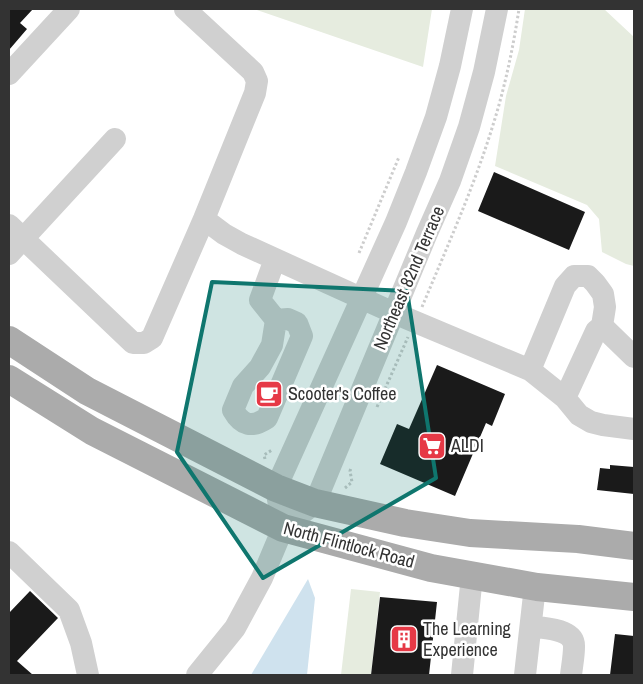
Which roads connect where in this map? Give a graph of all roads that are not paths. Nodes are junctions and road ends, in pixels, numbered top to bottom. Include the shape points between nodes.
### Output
1 (68, 9) edge
2 (185, 9) edge
3 (462, 9) edge
4 (497, 9) edge
5 (9, 74) edge
6 (115, 138) dead end
7 (204, 219) junction
8 (13, 240) edge
9 (275, 259) junction
10 (362, 298) junction
11 (394, 313) junction
12 (276, 320) dead end
13 (602, 326) junction
14 (9, 340) edge
15 (634, 357) edge
16 (530, 370) junction
17 (9, 379) edge
18 (565, 398) junction
19 (634, 429) edge
20 (280, 479) junction
21 (315, 503) junction
22 (282, 528) junction
23 (634, 546) edge
24 (9, 552) edge
25 (472, 575) junction
26 (535, 586) junction
27 (634, 597) edge
28 (531, 626) junction
29 (88, 675) edge
30 (197, 675) edge
31 (462, 675) edge
32 (525, 675) edge
33 (571, 675) edge

1 - 5 street
2 - 7 street via 253,72 257,82
3 - 10 street, Northeast 82nd Terrace via 436,117 396,222
4 - 11 street, Northeast 82nd Terrace via 469,127 450,181
6 - 8 street
7 - 8 street via 152,338 144,343 133,343
7 - 9 street via 230,237
9 - 10 street
9 - 12 street via 260,300
10 - 11 street
10 - 20 street, Northeast 82nd Terrace
11 - 16 street
11 - 21 street, Northeast 82nd Terrace
13 - 15 street
13 - 16 street via 603,294 588,276 574,276 565,286
13 - 18 street via 596,331
14 - 20 main road, North Flintlock Road via 87,391
16 - 18 street
17 - 22 main road, North Flintlock Road via 92,432
18 - 19 street via 591,422
20 - 21 main road, North Flintlock Road
20 - 22 street
21 - 22 street
21 - 23 main road, North Flintlock Road via 405,523 470,532
22 - 25 main road, North Flintlock Road via 431,568
22 - 30 street via 262,578 235,628
24 - 29 street via 69,610
25 - 26 main road, North Flintlock Road
25 - 31 street
26 - 27 main road, North Flintlock Road
26 - 28 street
28 - 32 street
28 - 33 street via 570,635 574,640

